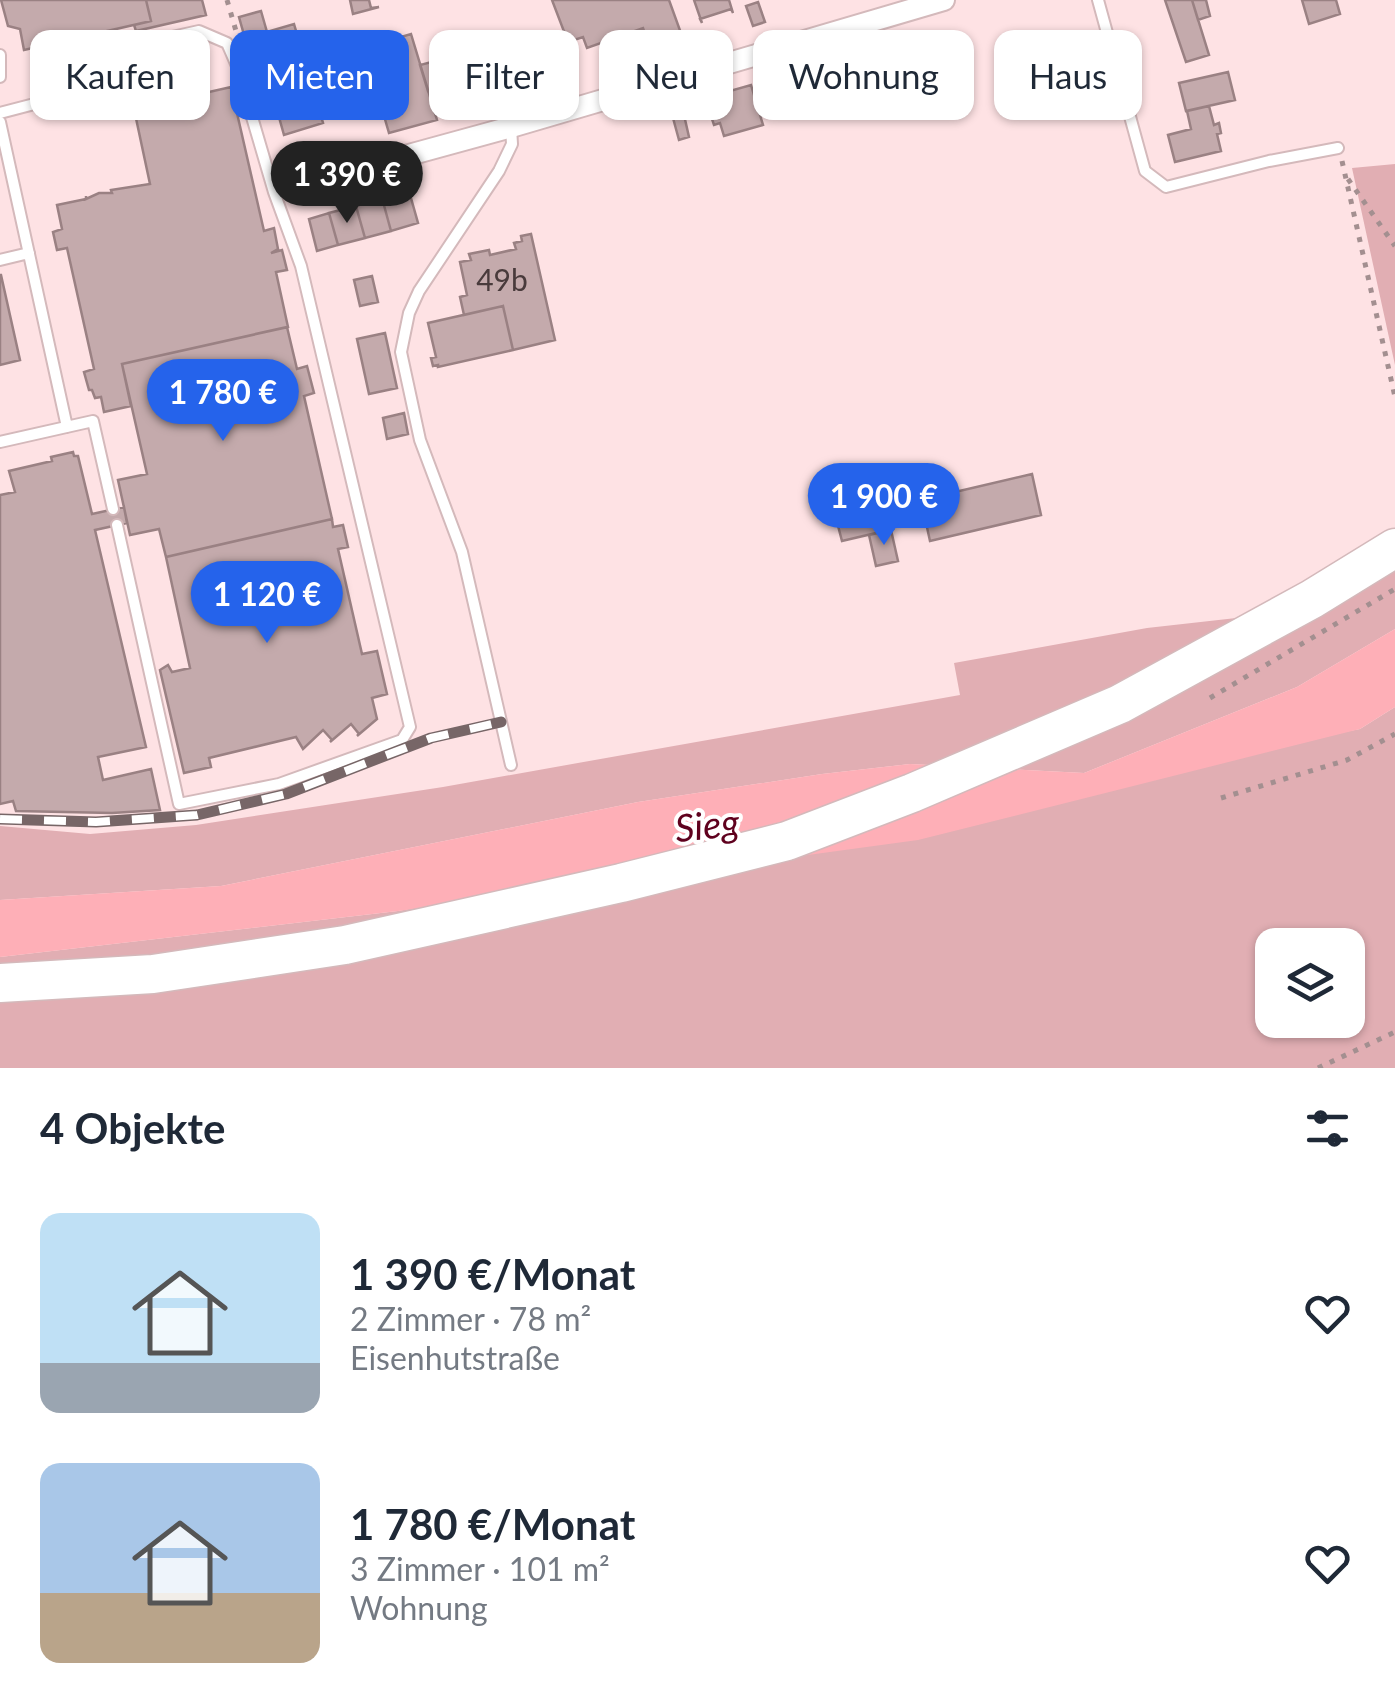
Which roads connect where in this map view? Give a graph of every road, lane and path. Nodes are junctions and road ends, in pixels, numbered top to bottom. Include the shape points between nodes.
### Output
1 (944, 0) edge
2 (1098, 0) edge
3 (908, 5) edge
4 (0, 55) edge
5 (0, 78) edge
6 (0, 112) edge
7 (0, 122) edge
8 (511, 127) junction
9 (1338, 148) dead end
10 (283, 190) junction
11 (1395, 246) edge
12 (28, 253) junction
13 (0, 260) edge
14 (1395, 397) edge
15 (66, 427) junction
16 (0, 442) edge
17 (113, 509) dead end
18 (117, 525) dead end
19 (1395, 548) edge
20 (1395, 589) edge
21 (1210, 698) dead end
22 (1395, 734) edge
23 (511, 765) dead end
24 (1221, 798) dead end
25 (0, 983) edge
26 (1395, 1032) edge
27 (1318, 1068) edge

1 - 3 street
2 - 9 lane via 1145,171 1166,187
3 - 8 street
4 - 5 lane
6 - 10 lane via 111,84 142,44 199,30 227,43
7 - 12 lane
8 - 10 street
8 - 23 lane via 512,144 499,171 408,313 401,352 420,440 462,552
10 - 18 lane via 410,726 402,740 279,784 179,804
11 - 14 path via 1347,177
12 - 13 lane
12 - 15 lane
15 - 16 lane
15 - 17 lane via 94,421
19 - 25 highway via 1120,704 787,841 345,945 152,974
20 - 21 path
22 - 24 path via 1347,760
26 - 27 path

